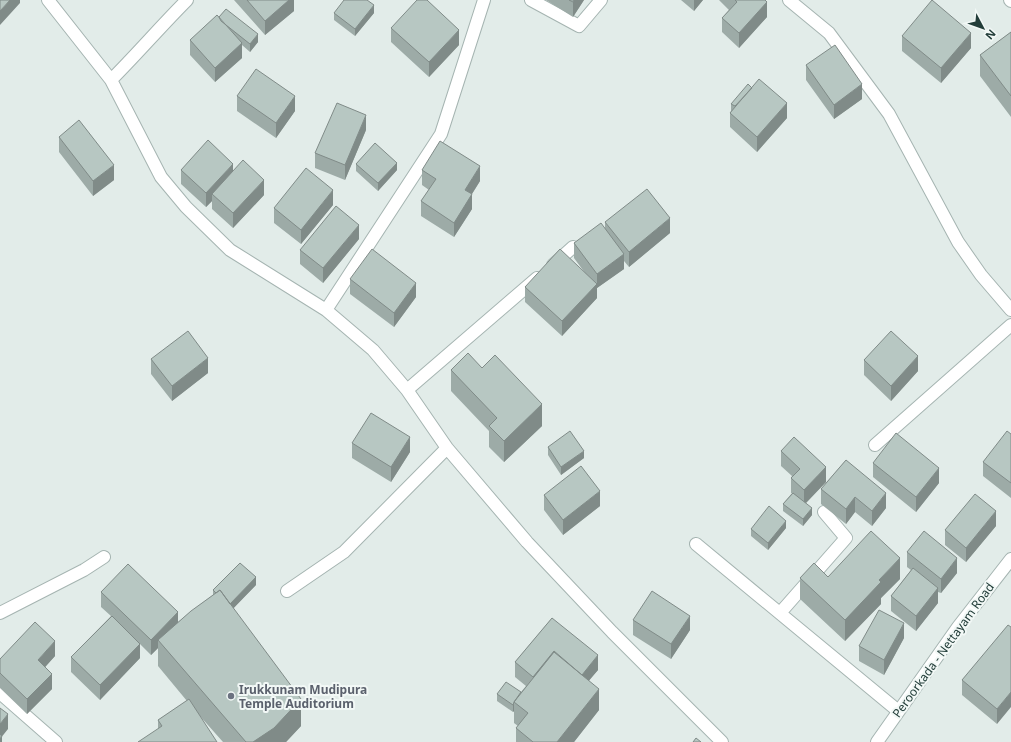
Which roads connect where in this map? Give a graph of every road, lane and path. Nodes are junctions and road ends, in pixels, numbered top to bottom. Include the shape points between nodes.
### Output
1 (48, 0) edge
2 (187, 0) edge
3 (484, 0) edge
4 (531, 0) edge
5 (601, 0) edge
6 (789, 0) edge
7 (110, 80) junction
8 (573, 247) dead end
9 (326, 310) junction
10 (1011, 310) edge
11 (1011, 325) edge
12 (407, 390) junction
13 (875, 445) dead end
14 (447, 448) junction
15 (824, 512) dead end
16 (696, 544) dead end
17 (104, 557) dead end
18 (1011, 559) edge
19 (287, 591) dead end
20 (0, 613) edge
21 (780, 613) junction
22 (0, 693) edge
23 (898, 710) junction
24 (56, 742) edge
25 (722, 742) edge
26 (877, 742) edge

1 - 7 street
2 - 7 street via 137,55
3 - 9 street via 441,134
4 - 5 street via 579,26
6 - 10 street via 829,33 889,114 958,242 981,275
7 - 9 street via 162,177 186,207 230,250
8 - 12 street
9 - 12 street via 373,350
11 - 13 street
12 - 14 street
14 - 19 street via 344,552
14 - 25 street via 533,548 612,632
15 - 21 street via 846,538
16 - 21 street
17 - 20 street
18 - 23 street, Peroorkada - Nettayam Road
21 - 23 street
22 - 24 street
23 - 26 street, Peroorkada - Nettayam Road

